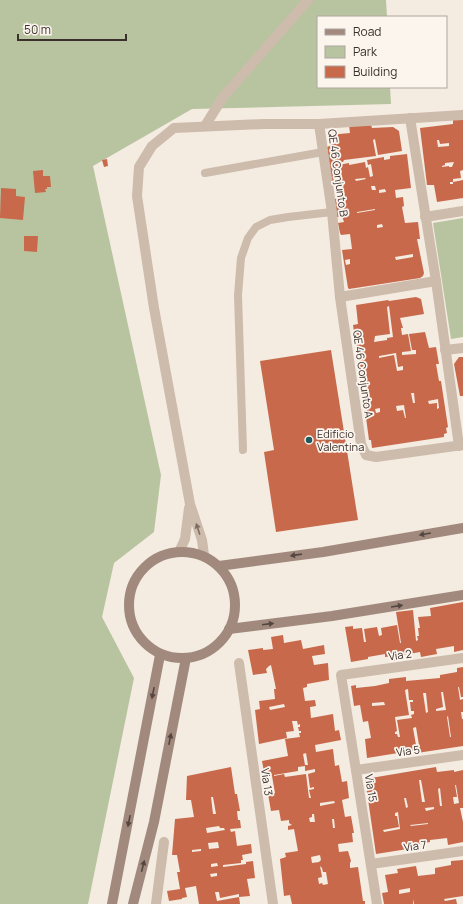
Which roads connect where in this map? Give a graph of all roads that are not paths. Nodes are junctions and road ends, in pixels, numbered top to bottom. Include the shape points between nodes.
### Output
1 (308, 0) edge
2 (463, 115) edge
3 (410, 118) junction
4 (318, 124) junction
5 (205, 126) junction
6 (323, 152) junction
7 (205, 174) dead end
8 (463, 211) edge
9 (332, 212) junction
10 (425, 217) junction
11 (436, 282) junction
12 (340, 297) junction
13 (463, 348) edge
14 (445, 350) junction
15 (461, 445) edge
16 (243, 450) dead end
17 (190, 504) junction
18 (463, 528) edge
19 (179, 552) junction
20 (204, 555) junction
21 (219, 566) junction
22 (463, 595) edge
23 (229, 629) junction
24 (160, 655) junction
25 (186, 658) junction
26 (463, 658) edge
27 (239, 663) dead end
28 (341, 675) joint
29 (463, 755) edge
30 (356, 770) junction
31 (164, 842) dead end
32 (463, 851) edge
33 (371, 864) junction
34 (112, 904) edge
35 (133, 904) edge
36 (156, 904) edge
37 (273, 904) edge
38 (377, 904) edge

1 - 5 street via 223,97
2 - 3 street, QE 46 Conjunto B
3 - 4 street, QE 46 Conjunto B
3 - 10 street
4 - 5 street
4 - 6 street, QE 46 Conjunto B
5 - 17 street via 174,128 152,146 139,167 137,196
6 - 7 lane
6 - 9 street, QE 46 Conjunto B
8 - 10 street
9 - 12 street, QE 46 Conjunto B
9 - 16 lane via 270,220 256,227 248,238 241,258 238,295
10 - 11 street
11 - 12 street
11 - 14 street
12 - 15 street, QE 46 Conjunto A via 360,438 366,455 376,457
13 - 14 street
14 - 15 street
17 - 19 street via 185,539
20 -> 17 street via 202,540
18 -> 21 street via 323,552
19 - 20 street
19 - 24 street via 166,553 150,561 138,573 130,589 128,607 132,625 142,640
20 - 21 street
21 - 23 street via 229,580 234,596 234,613
23 -> 22 street
23 - 25 street via 220,642 207,652
24 - 25 street
24 -> 34 street
35 -> 25 street via 154,822
26 - 28 street, Via 2
27 - 37 street, Via 13
28 - 30 street, Via 15
29 - 30 street, Via 5
30 - 33 street, Via 15
31 - 36 street
32 - 33 street, Via 7
33 - 38 street, Via 15

